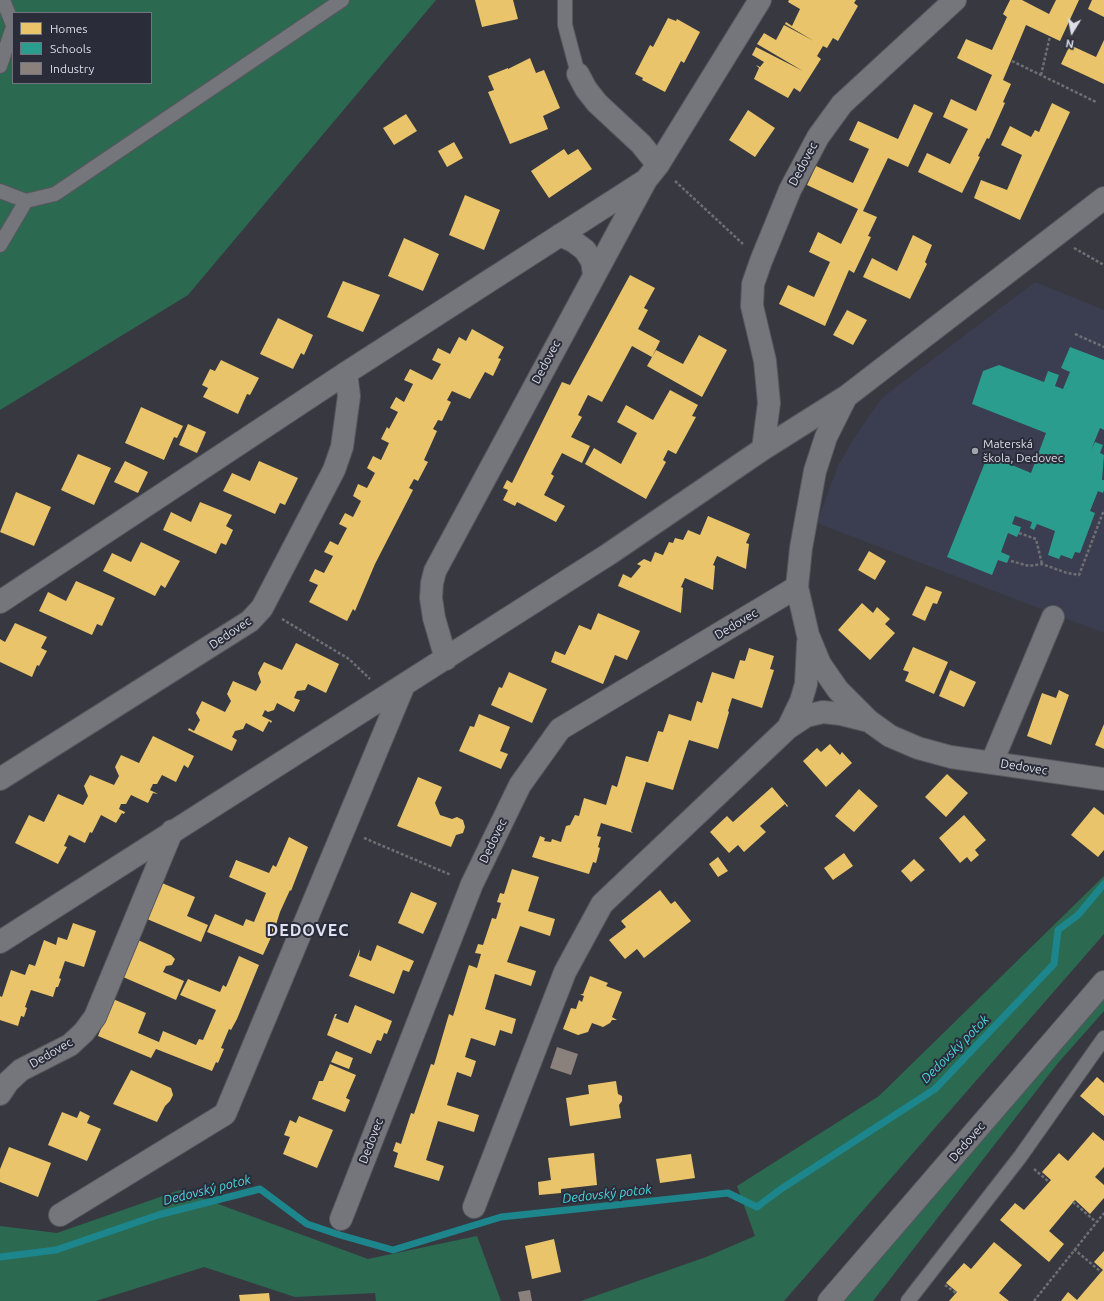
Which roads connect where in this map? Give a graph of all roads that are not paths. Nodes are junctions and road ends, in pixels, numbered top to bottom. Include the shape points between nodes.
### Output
1 (3, 0) edge
2 (342, 0) edge
3 (565, 0) edge
4 (760, 0) edge
5 (955, 0) edge
6 (12, 23) edge
7 (12, 29) edge
8 (0, 66) edge
9 (578, 74) joint
10 (652, 172) junction
11 (0, 191) edge
12 (1104, 198) edge
13 (26, 201) junction
14 (560, 235) junction
15 (0, 246) edge
16 (594, 274) junction
17 (346, 373) junction
18 (847, 396) junction
19 (763, 449) junction
20 (797, 587) junction
21 (0, 602) edge
22 (1053, 617) dead end
23 (808, 634) junction
24 (446, 659) junction
25 (396, 690) junction
26 (869, 721) junction
27 (788, 728) junction
28 (992, 762) junction
29 (0, 779) edge
30 (1104, 779) edge
31 (172, 831) junction
32 (0, 942) edge
33 (1104, 982) edge
34 (1104, 1038) edge
35 (0, 1094) edge
36 (474, 1207) dead end
37 (60, 1215) dead end
38 (341, 1219) dead end
39 (829, 1301) edge
40 (908, 1301) edge

1 - 6 lane
2 - 13 lane via 55,194
3 - 9 lane via 565,25
4 - 10 street, Dedovec
5 - 19 street, Dedovec via 842,104 818,137 790,190 753,284 752,306 766,362 769,402
7 - 8 lane
9 - 10 street via 598,103 642,144
10 - 14 street, Dedovec
10 - 16 street, Dedovec
11 - 13 lane
12 - 18 street, Dedovec
13 - 15 lane
14 - 16 street via 584,250 592,261
14 - 17 street, Dedovec
16 - 24 street, Dedovec via 435,571 431,598
17 - 21 street, Dedovec
17 - 29 street, Dedovec via 349,396 338,459 262,608 250,621
18 - 19 street, Dedovec
18 - 20 street, Dedovec via 826,437 815,471 800,548
19 - 24 street, Dedovec via 609,554
20 - 23 street, Dedovec
20 - 38 street, Dedovec via 560,729 520,785 472,884
22 - 28 street
23 - 26 street, Dedovec via 820,664 833,684 851,706
23 - 27 street via 806,684 801,702
24 - 25 street, Dedovec
25 - 31 street, Dedovec
25 - 37 street via 344,829 225,1114
26 - 27 street via 823,712 806,716
26 - 28 street, Dedovec via 890,736 918,748 951,757
27 - 36 street via 602,904 565,972
28 - 30 street, Dedovec
31 - 32 street, Dedovec
31 - 35 street, Dedovec via 95,1017 70,1045 21,1070
33 - 39 street, Dedovec
34 - 40 lane via 1020,1157

